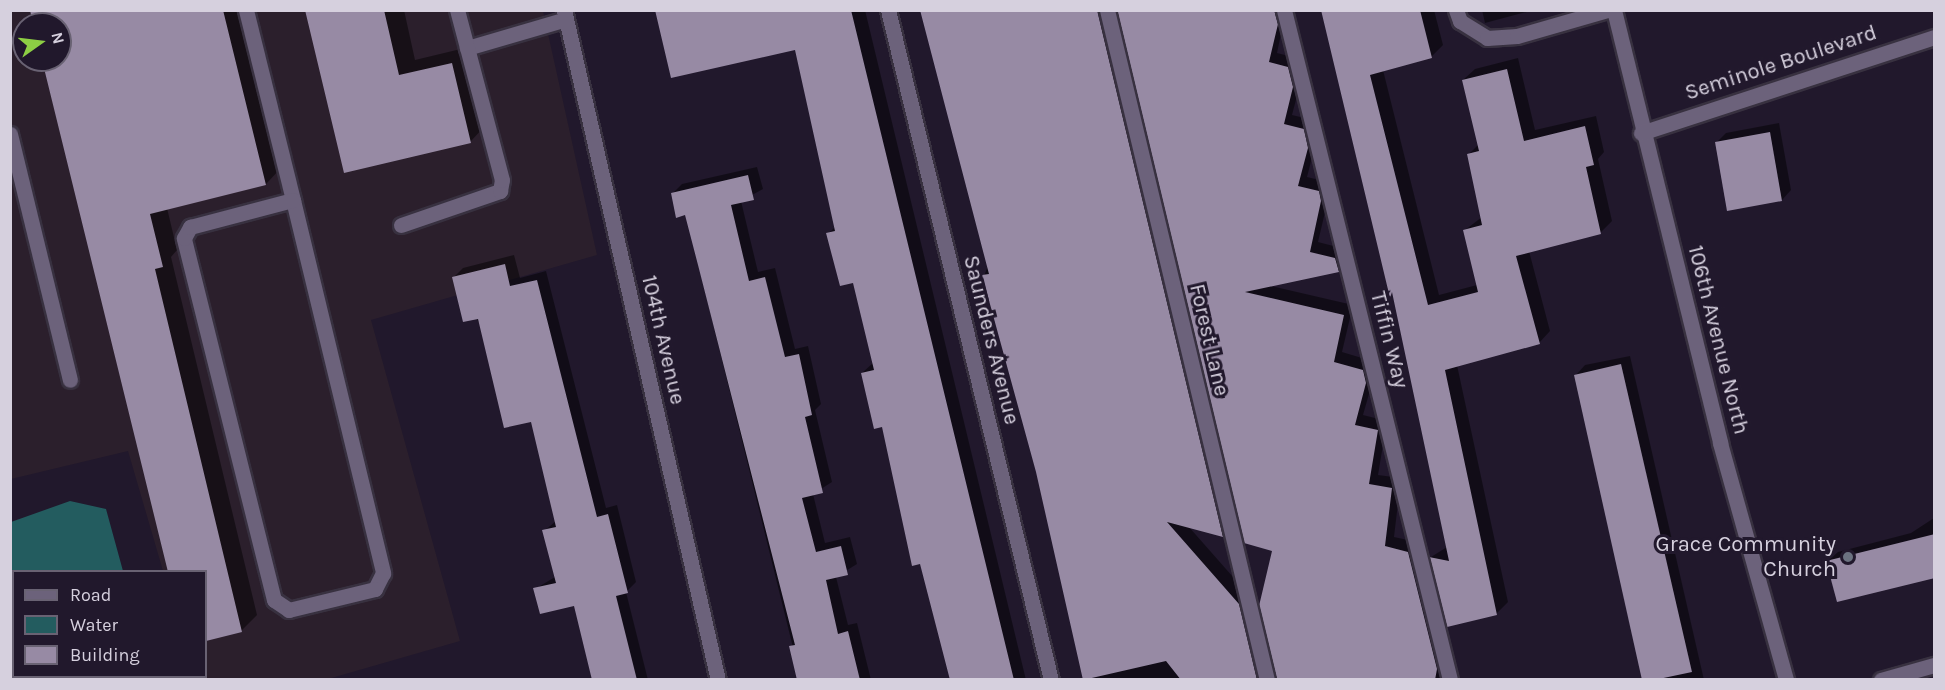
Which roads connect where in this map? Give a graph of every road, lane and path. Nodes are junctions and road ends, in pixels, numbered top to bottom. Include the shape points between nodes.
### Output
1 (246, 10) edge
2 (457, 10) edge
3 (888, 10) edge
4 (1107, 10) edge
5 (1284, 10) edge
6 (1456, 10) edge
7 (1607, 10) edge
8 (1614, 10) edge
9 (565, 15) edge
10 (1935, 37) edge
11 (467, 48) junction
12 (1641, 133) junction
13 (10, 134) edge
14 (293, 200) junction
15 (401, 225) dead end
16 (70, 380) dead end
17 (1935, 665) edge
18 (718, 680) edge
19 (1051, 680) edge
20 (1267, 680) edge
21 (1450, 680) edge
22 (1786, 680) edge
23 (1881, 680) edge

1 - 14 street
2 - 11 street
3 - 19 street, Saunders Avenue
4 - 20 street, Forest Lane
5 - 21 street, Tiffin Way
6 - 7 street via 1460,21 1486,38 1517,36
8 - 12 street, 106th Avenue North
9 - 11 street
9 - 18 street, 104th Avenue
10 - 12 street, Seminole Boulevard
11 - 15 street via 502,180 500,191
12 - 22 street, 106th Avenue North
13 - 16 street
14 - 14 street via 383,573 375,589 289,610 274,600 184,238 190,227
17 - 23 street

